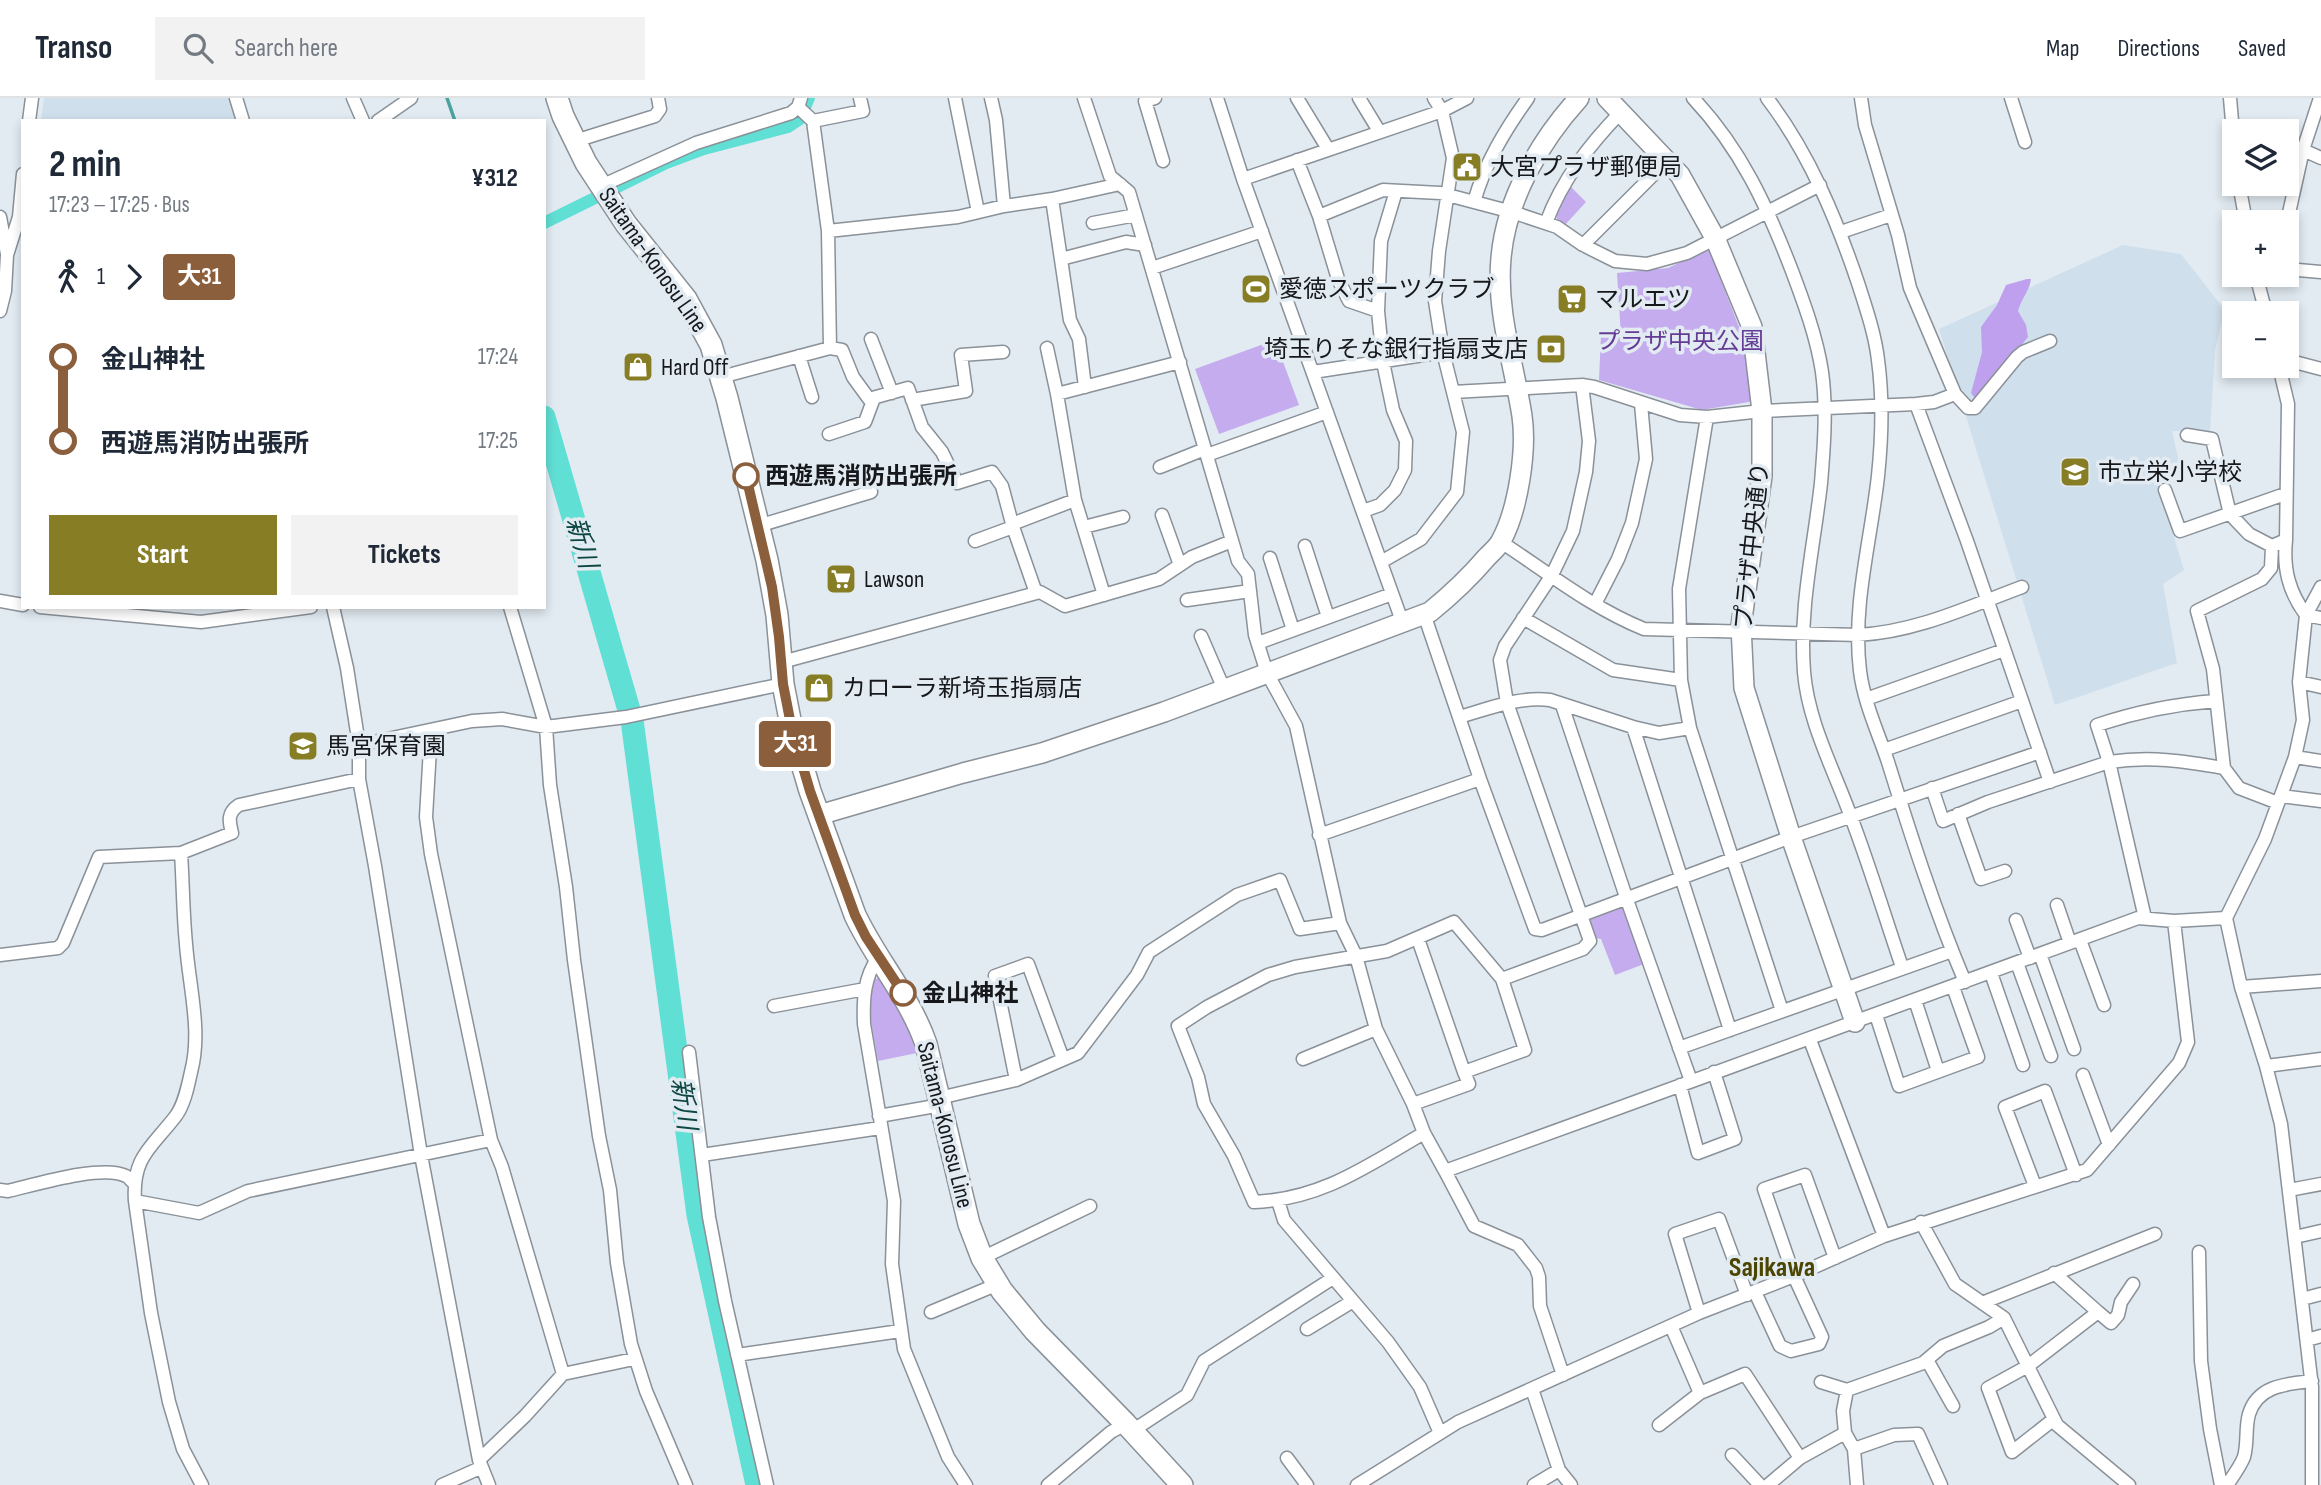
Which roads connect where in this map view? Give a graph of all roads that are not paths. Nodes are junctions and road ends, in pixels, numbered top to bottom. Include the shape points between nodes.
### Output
1 (32, 98) edge
2 (236, 98) edge
3 (354, 98) edge
4 (411, 98) edge
5 (557, 98) edge
6 (658, 98) edge
7 (859, 98) edge
8 (955, 98) edge
9 (991, 98) edge
10 (1084, 98) edge
11 (1154, 98) edge
12 (1217, 98) edge
13 (1297, 98) edge
14 (1359, 98) edge
15 (1434, 98) edge
16 (1467, 98) edge
17 (1528, 98) edge
18 (1579, 98) edge
19 (1693, 98) edge
20 (1767, 98) edge
21 (1861, 98) edge
22 (2011, 98) edge
23 (2230, 98) edge
24 (2320, 98) edge
25 (800, 103) edge
26 (1614, 105) edge
27 (1442, 111) junction
28 (29, 119) edge
29 (242, 119) edge
30 (362, 119) edge
31 (381, 119) edge
32 (2232, 119) edge
33 (813, 121) junction
34 (1379, 131) junction
35 (575, 141) junction
36 (2025, 142) dead end
37 (1328, 149) junction
38 (2299, 149) edge
39 (2303, 150) junction
40 (2321, 158) edge
41 (1297, 160) junction
42 (1163, 161) dead end
43 (1667, 161) junction
44 (1243, 179) junction
45 (1120, 184) junction
46 (1820, 185) junction
47 (601, 186) junction
48 (1395, 191) junction
49 (1449, 195) junction
50 (1052, 199) junction
51 (1474, 202) junction
52 (1004, 206) junction
53 (2290, 210) edge
54 (1769, 211) junction
55 (978, 212) junction
56 (1512, 212) junction
57 (1136, 215) junction
58 (1891, 215) junction
59 (1319, 216) junction
60 (0, 217) edge
61 (21, 217) edge
62 (1093, 223) dead end
63 (1545, 223) junction
64 (828, 231) junction
65 (1262, 231) junction
66 (1841, 232) junction
67 (1715, 239) junction
68 (1145, 245) junction
69 (1583, 245) junction
70 (7, 255) junction
71 (1061, 259) junction
72 (1152, 268) junction
73 (2299, 270) edge
74 (2321, 272) edge
75 (0, 311) edge
76 (1378, 311) junction
77 (871, 339) dead end
78 (2050, 341) dead end
79 (830, 348) junction
80 (1047, 348) dead end
81 (1003, 352) dead end
82 (1443, 352) junction
83 (799, 356) junction
84 (1180, 362) junction
85 (1383, 362) junction
86 (2299, 363) edge
87 (2321, 369) edge
88 (1313, 372) junction
89 (721, 377) junction
90 (2282, 378) edge
91 (1582, 386) junction
92 (1085, 387) junction
93 (1516, 389) junction
94 (1454, 392) junction
95 (892, 393) junction
96 (1057, 394) junction
97 (1955, 394) junction
98 (811, 397) dead end
99 (874, 398) junction
100 (912, 400) junction
101 (1641, 404) junction
102 (1916, 404) junction
103 (1881, 407) junction
104 (1825, 408) junction
105 (1762, 411) junction
106 (1327, 412) junction
107 (1707, 417) junction
108 (829, 434) dead end
109 (2187, 435) dead end
110 (1206, 452) junction
111 (1160, 467) dead end
112 (2165, 490) dead end
113 (871, 492) dead end
114 (2286, 494) junction
115 (1075, 499) junction
116 (1363, 511) junction
117 (2230, 514) junction
118 (1162, 515) dead end
119 (1123, 517) dead end
120 (1012, 525) junction
121 (758, 526) junction
122 (1084, 527) junction
123 (2286, 540) junction
124 (975, 541) dead end
125 (1232, 541) junction
126 (1501, 541) junction
127 (2272, 546) junction
128 (1305, 547) dead end
129 (1270, 558) dead end
130 (1381, 562) junction
131 (1180, 565) junction
132 (1552, 575) junction
133 (2022, 587) dead end
134 (2321, 587) edge
135 (1250, 591) junction
136 (1036, 593) junction
137 (1392, 594) junction
138 (1104, 595) junction
139 (1187, 600) dead end
140 (1987, 600) junction
141 (0, 601) edge
142 (1595, 604) junction
143 (21, 605) edge
144 (88, 609) edge
145 (296, 609) edge
146 (333, 609) edge
147 (511, 609) edge
148 (1424, 614) junction
149 (2306, 615) junction
150 (1328, 617) junction
151 (1523, 618) junction
152 (2321, 618) edge
153 (1402, 621) junction
154 (1293, 630) junction
155 (1679, 632) junction
156 (1741, 632) junction
157 (1804, 634) junction
158 (1858, 635) junction
159 (1201, 636) dead end
160 (1258, 643) junction
161 (2004, 650) junction
162 (783, 673) junction
163 (1268, 673) junction
164 (1681, 680) junction
165 (2299, 682) junction
166 (2321, 687) edge
167 (1224, 689) junction
168 (1866, 699) junction
169 (2022, 701) junction
170 (2216, 701) junction
171 (1507, 703) junction
172 (1562, 705) junction
173 (1459, 717) junction
174 (546, 727) junction
175 (1633, 727) junction
176 (1690, 728) junction
177 (431, 731) junction
178 (359, 745) junction
179 (1884, 750) junction
180 (2040, 752) junction
181 (2295, 757) junction
182 (2321, 761) edge
183 (2109, 762) junction
184 (2224, 768) junction
185 (359, 779) junction
186 (1480, 779) junction
187 (2050, 782) junction
188 (1932, 788) junction
189 (2280, 799) junction
190 (1900, 801) junction
191 (2321, 801) edge
192 (1958, 814) junction
193 (819, 815) junction
194 (1851, 816) junction
195 (1319, 835) junction
196 (1791, 837) junction
197 (181, 853) junction
198 (1734, 860) junction
199 (2005, 871) dead end
200 (1682, 878) junction
201 (1626, 897) junction
202 (2057, 905) dead end
203 (1581, 915) junction
204 (2145, 918) junction
205 (2226, 918) junction
206 (2016, 920) dead end
207 (2174, 921) junction
208 (1340, 923) junction
209 (1418, 939) junction
210 (2075, 941) junction
211 (1952, 951) junction
212 (0, 955) edge
213 (1356, 956) junction
214 (2035, 956) junction
215 (878, 958) junction
216 (2017, 963) junction
217 (1902, 967) junction
218 (1991, 973) junction
219 (1502, 979) junction
220 (2321, 981) edge
221 (1959, 984) junction
222 (2241, 987) junction
223 (865, 989) junction
224 (1843, 990) junction
225 (1916, 1000) junction
226 (2104, 1005) dead end
227 (775, 1006) dead end
228 (1783, 1011) junction
229 (1876, 1015) junction
230 (1856, 1022) junction
231 (1376, 1029) junction
232 (1730, 1030) junction
233 (1811, 1040) junction
234 (1679, 1048) junction
235 (2074, 1049) dead end
236 (689, 1052) dead end
237 (2051, 1056) dead end
238 (1063, 1059) junction
239 (1303, 1059) dead end
240 (2321, 1059) edge
241 (2023, 1065) dead end
242 (2266, 1066) junction
243 (1938, 1071) junction
244 (1464, 1072) junction
245 (1714, 1072) junction
246 (2083, 1075) dead end
247 (1016, 1080) junction
248 (1686, 1083) junction
249 (940, 1101) junction
250 (1413, 1104) junction
251 (879, 1122) junction
252 (1424, 1133) junction
253 (491, 1140) junction
254 (2109, 1145) junction
255 (421, 1155) junction
256 (702, 1155) junction
257 (1445, 1171) junction
258 (2076, 1175) junction
259 (134, 1183) junction
260 (2321, 1184) edge
261 (2035, 1186) junction
262 (0, 1190) edge
263 (2289, 1190) junction
264 (135, 1201) junction
265 (1278, 1201) junction
266 (1090, 1206) dead end
267 (1921, 1222) junction
268 (2321, 1231) edge
269 (2155, 1234) dead end
270 (1884, 1236) junction
271 (2295, 1237) junction
272 (2199, 1252) dead end
273 (982, 1258) junction
274 (1835, 1258) junction
275 (2054, 1273) junction
276 (1794, 1276) junction
277 (1333, 1278) junction
278 (998, 1284) junction
279 (2133, 1284) dead end
280 (1751, 1293) junction
281 (2321, 1294) edge
282 (2302, 1299) junction
283 (1353, 1301) junction
284 (1982, 1303) junction
285 (931, 1312) dead end
286 (2098, 1312) junction
287 (1699, 1313) junction
288 (2004, 1318) junction
289 (1671, 1326) junction
290 (1307, 1329) dead end
291 (900, 1331) junction
292 (2321, 1336) edge
293 (2307, 1340) junction
294 (737, 1355) junction
295 (634, 1359) junction
296 (1927, 1360) junction
297 (2028, 1366) junction
298 (563, 1374) junction
299 (1563, 1375) junction
300 (2312, 1381) junction
301 (1821, 1382) dead end
302 (1532, 1389) junction
303 (1847, 1390) junction
304 (1700, 1393) junction
305 (1953, 1406) dead end
306 (2317, 1406) edge
307 (2054, 1419) junction
308 (1659, 1425) dead end
309 (1129, 1427) junction
310 (1440, 1433) junction
311 (1845, 1433) junction
312 (1854, 1449) junction
313 (1732, 1455) dead end
314 (1287, 1458) dead end
315 (1800, 1458) junction
316 (480, 1464) junction
317 (1559, 1470) junction
318 (2114, 1481) edge
319 (202, 1485) edge
320 (442, 1485) edge
321 (489, 1485) edge
322 (686, 1485) edge
323 (767, 1485) edge
324 (965, 1485) edge
325 (1048, 1485) edge
326 (1182, 1485) edge
327 (1307, 1485) edge
328 (1357, 1485) edge
329 (1534, 1485) edge
330 (1571, 1485) edge
331 (1760, 1485) edge
332 (1768, 1485) edge
333 (1857, 1485) edge
334 (1941, 1485) edge
335 (2129, 1485) edge
336 (2221, 1485) edge
337 (2227, 1485) edge
338 (2312, 1485) edge

1 - 28 street
2 - 29 street
3 - 30 street
4 - 31 street
5 - 35 main road, Saitama-Konosu Line
6 - 35 street via 656,116
7 - 33 street via 863,111
8 - 55 street
9 - 52 street
10 - 45 street via 1110,176
11 - 42 street via 1145,102
12 - 44 street via 1223,136
13 - 37 street
14 - 34 street
15 - 27 street
16 - 27 street
17 - 51 street via 1502,135
18 - 56 street via 1530,165
19 - 54 street via 1748,172
20 - 46 street
21 - 58 street
22 - 36 street
23 - 32 street
24 - 39 street
25 - 33 street
25 - 47 street via 779,118 696,143
26 - 43 street, プラザ中央通り
26 - 63 street via 1568,176
27 - 34 street
27 - 49 street via 1454,158
33 - 64 street
34 - 37 street
35 - 47 main road, Saitama-Konosu Line
37 - 41 street
38 - 39 street
39 - 40 street
39 - 53 street
41 - 44 street
41 - 59 street
43 - 67 street, プラザ中央通り via 1680,175
43 - 69 street
44 - 65 street
45 - 50 street
45 - 57 street via 1129,192
46 - 54 street
46 - 66 street
47 - 89 main road, Saitama-Konosu Line via 697,316
48 - 49 street
48 - 59 street via 1383,190
48 - 76 street via 1381,241
49 - 51 street
49 - 82 street via 1435,301
50 - 52 street
50 - 71 street
51 - 56 street
52 - 55 street
54 - 67 street
54 - 104 street via 1804,303 1822,371
55 - 64 street
56 - 63 street
56 - 93 street via 1500,260 1504,334
57 - 62 street
57 - 68 street
58 - 66 street
58 - 97 street via 1910,288
59 - 76 street via 1349,301
60 - 70 street
61 - 70 street
63 - 69 street
64 - 79 street
65 - 72 street
65 - 88 street
66 - 103 street via 1869,318
67 - 69 street via 1647,264 1615,261
67 - 105 street, プラザ中央通り via 1752,327
68 - 71 street via 1126,242
68 - 72 street
70 - 75 street
71 - 92 street
72 - 84 street
73 - 74 street
76 - 85 street
77 - 95 street
78 - 97 street via 2017,357 1975,408 1968,408
79 - 83 street
79 - 99 street via 842,350 853,377 869,399
80 - 96 street
81 - 100 street via 961,355 966,391
82 - 85 street
82 - 94 street
83 - 89 street
83 - 98 street
84 - 92 street
84 - 110 street
85 - 88 street
85 - 116 street via 1393,410 1406,441 1405,470 1380,505
86 - 87 street
88 - 106 street
89 - 121 main road, Saitama-Konosu Line
90 - 114 street via 2288,404
91 - 93 street
91 - 101 street
91 - 132 street via 1589,441 1586,472 1573,531
92 - 96 street
93 - 94 street
93 - 126 street via 1522,419 1521,483
94 - 130 street via 1463,432 1457,492 1422,539
95 - 99 street
95 - 100 street via 908,388
96 - 115 street
97 - 102 street
99 - 108 street via 865,422
100 - 120 street via 922,428 942,452 957,483 992,472 1002,486
101 - 107 street
101 - 142 street via 1646,459 1632,523
102 - 103 street
102 - 140 street
103 - 104 street
103 - 158 street via 1878,472
104 - 105 street
104 - 157 street via 1821,482 1803,599
105 - 107 street
105 - 156 street, プラザ中央通り via 1762,476
106 - 110 street
106 - 116 street
107 - 155 street via 1679,589
109 - 117 street via 2212,439
110 - 111 street
110 - 125 street
112 - 117 street via 2180,531
113 - 121 street
114 - 117 street
114 - 123 street
115 - 120 street
115 - 122 street
116 - 130 street
117 - 127 street via 2249,534
118 - 131 street
119 - 122 street
120 - 124 street
120 - 136 street
121 - 162 main road, Saitama-Konosu Line via 772,587
122 - 138 street
123 - 127 street
123 - 149 street via 2288,582
125 - 131 street
125 - 135 street via 1248,574
126 - 132 street
126 - 148 street via 1460,588
127 - 170 street via 2271,568 2262,579 2197,611 2213,669
128 - 150 street
129 - 154 street
130 - 137 street
131 - 138 street via 1158,579
132 - 142 street
132 - 151 street
133 - 140 street
134 - 149 street
135 - 139 street
135 - 160 street
136 - 138 street via 1065,606
136 - 162 street
137 - 150 street
137 - 153 street
140 - 158 street via 1932,622
140 - 161 street
141 - 143 street
142 - 155 street via 1644,629
144 - 145 street via 201,622
146 - 178 street
147 - 174 street
148 - 153 street
148 - 173 street
149 - 152 street
149 - 165 street
150 - 154 street
151 - 164 street via 1613,670
151 - 171 street via 1500,660
153 - 163 street
154 - 160 street
155 - 156 street
155 - 164 street
156 - 157 street
156 - 196 street, プラザ中央通り via 1744,688
157 - 158 street
157 - 194 street via 1804,673 1814,720
158 - 168 street
159 - 167 street
160 - 163 street
161 - 168 street
161 - 169 street
162 - 174 street via 626,717
162 - 193 main road, Saitama-Konosu Line via 796,747
163 - 167 street
163 - 195 street via 1296,726
164 - 176 street
165 - 166 street
165 - 181 street via 2303,720
167 - 193 street via 1042,753
168 - 179 street
169 - 179 street
169 - 180 street
170 - 183 street via 2154,709 2097,725
170 - 184 street
171 - 172 street via 1535,698
171 - 173 street
171 - 203 street
172 - 175 street
172 - 201 street
173 - 186 street
174 - 177 street via 502,719
174 - 295 street via 573,960
175 - 176 street via 1659,733
175 - 200 street
176 - 198 street
177 - 178 street
177 - 253 street via 426,817 431,855
178 - 185 street
179 - 190 street
180 - 187 street
180 - 188 street
181 - 182 street
181 - 189 street
183 - 184 street via 2140,758
183 - 187 street
183 - 204 street
184 - 189 street via 2239,788
185 - 197 street via 239,805 229,816 232,833
185 - 255 street
186 - 195 street
186 - 203 street via 1535,929
187 - 192 street
188 - 190 street
188 - 192 street via 1943,821
189 - 191 street
189 - 205 street
190 - 194 street
190 - 211 street
192 - 199 street via 1981,879
193 - 215 main road, Saitama-Konosu Line via 855,915
194 - 196 street
194 - 217 street
195 - 208 street
196 - 198 street
196 - 224 street, プラザ中央通り
197 - 212 street via 99,857 58,948
197 - 259 street via 196,1046 181,1107 148,1149
198 - 200 street
198 - 228 street
200 - 201 street
200 - 232 street
201 - 203 street
201 - 234 street
202 - 210 street
203 - 219 street via 1590,941 1583,950
204 - 207 street
204 - 210 street
205 - 207 street
205 - 222 street
206 - 214 street
207 - 254 street via 2188,1042 2179,1063
208 - 213 street
208 - 238 street via 1300,929 1280,880 1237,895 1149,952 1078,1053
209 - 213 street
209 - 219 street via 1454,922
209 - 244 street
210 - 214 street
210 - 226 street
211 - 217 street
211 - 221 street
213 - 231 street
213 - 265 street via 1268,975 1178,1026 1204,1104 1254,1202
214 - 216 street
214 - 235 street
215 - 223 street
215 - 249 main road, Saitama-Konosu Line via 918,1021
216 - 218 street
216 - 237 street
217 - 224 street
218 - 221 street
218 - 241 street
219 - 244 street via 1525,1050
220 - 222 street
221 - 225 street
221 - 243 street via 1978,1057
222 - 242 street
223 - 227 street
223 - 251 street via 864,1024
224 - 228 street
224 - 230 street, プラザ中央通り
225 - 229 street
225 - 243 street
228 - 232 street
229 - 230 street
229 - 243 street via 1899,1086
230 - 233 street
231 - 239 street
231 - 250 street
232 - 234 street
233 - 245 street
233 - 270 street
234 - 248 street
236 - 256 street
238 - 247 street
238 - 247 street via 1028,964 995,976
240 - 242 street
242 - 263 street via 2281,1124
244 - 250 street via 1469,1084
245 - 248 street
245 - 248 street via 1735,1139 1698,1153
246 - 254 street
247 - 249 street
248 - 257 street
249 - 251 street
249 - 273 main road, Saitama-Konosu Line via 969,1224
250 - 252 street
251 - 256 street
251 - 291 street via 894,1201 892,1264
252 - 257 street
252 - 265 street via 1345,1179
253 - 255 street
253 - 298 street
254 - 258 street via 2087,1170
255 - 264 street via 248,1191 199,1213
255 - 316 street
256 - 294 street via 709,1217
257 - 299 street via 1474,1226 1518,1245 1536,1268 1540,1306
258 - 261 street
258 - 261 street via 2045,1091 2005,1107
259 - 262 street via 125,1175 110,1172
259 - 264 street
260 - 263 street
261 - 267 street
263 - 271 street
264 - 319 street via 169,1402 183,1449
265 - 277 street via 1284,1220
266 - 273 street
267 - 270 street
267 - 284 street via 1955,1284
268 - 271 street
269 - 275 street
270 - 274 street
271 - 282 street
272 - 336 street via 2201,1361
273 - 278 main road, Saitama-Konosu Line
274 - 276 street
274 - 276 street via 1805,1175 1764,1189
275 - 284 street
275 - 286 street
276 - 280 street
276 - 280 street via 1822,1337 1819,1344 1791,1351 1780,1346
277 - 283 street
277 - 309 street via 1204,1361 1187,1395
278 - 285 street
278 - 309 main road, Saitama-Konosu Line via 1035,1331
279 - 286 street via 2111,1323
280 - 287 street
280 - 287 street via 1719,1219 1675,1234
281 - 282 street
282 - 293 street
283 - 290 street
283 - 310 street via 1420,1387
284 - 288 street
286 - 297 street
287 - 289 street
288 - 296 street via 1943,1346
288 - 297 street
289 - 299 street
289 - 304 street
291 - 294 street
291 - 324 street via 948,1457
292 - 293 street
293 - 300 street
294 - 323 street
295 - 298 street
295 - 322 street
296 - 303 street
296 - 305 street
297 - 307 street
297 - 307 street via 1988,1388 2012,1452
298 - 316 street
299 - 302 street
300 - 306 street
300 - 337 street via 2278,1385 2264,1392 2249,1413 2243,1461
301 - 303 street
302 - 310 street
302 - 317 street
303 - 311 street
304 - 308 street
304 - 315 street via 1745,1374
306 - 338 street
307 - 318 street
309 - 325 street via 1111,1432
309 - 326 main road, Saitama-Konosu Line
310 - 328 street
311 - 312 street
311 - 315 street
312 - 333 street
312 - 334 street via 1894,1435 1918,1434
313 - 331 street
314 - 327 street
315 - 332 street
316 - 320 street
316 - 321 street
317 - 329 street
317 - 330 street
318 - 335 street

